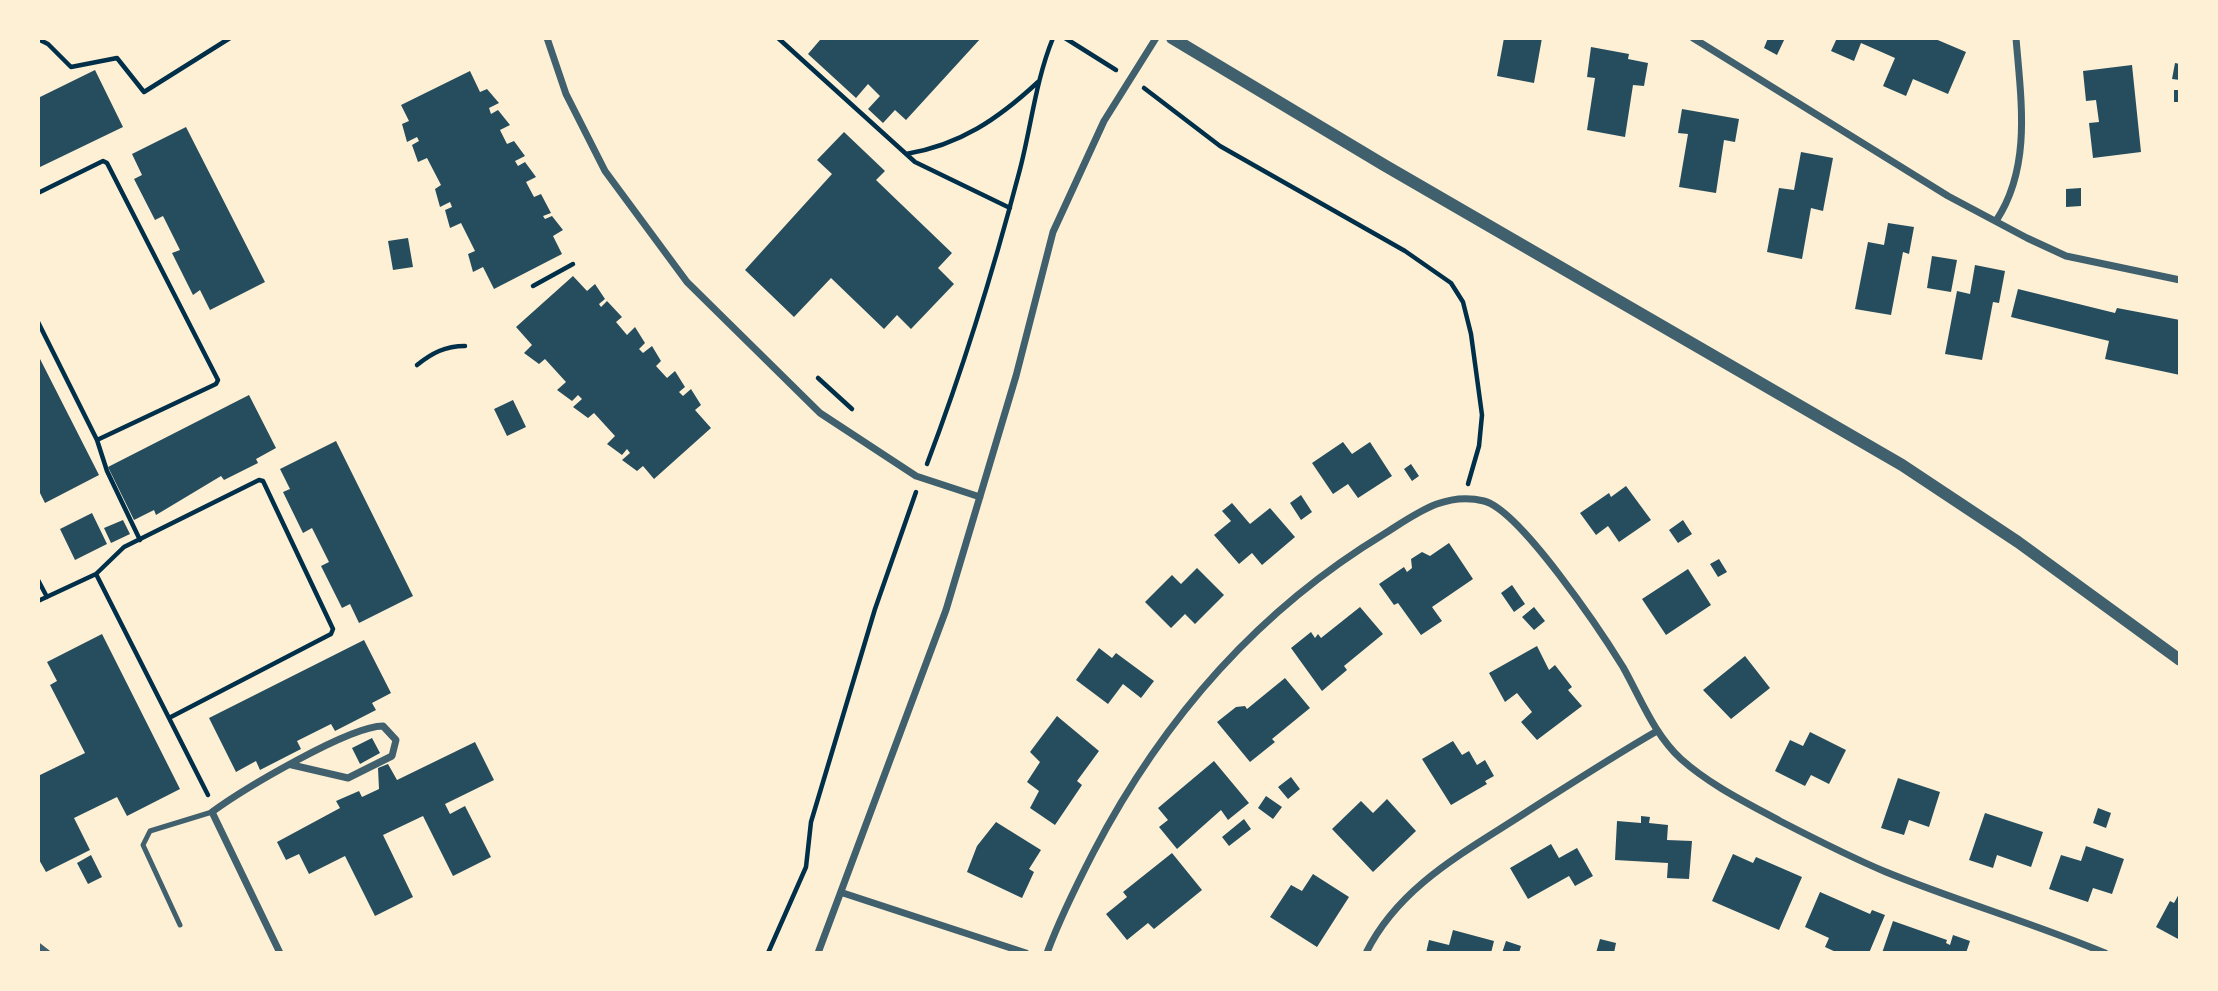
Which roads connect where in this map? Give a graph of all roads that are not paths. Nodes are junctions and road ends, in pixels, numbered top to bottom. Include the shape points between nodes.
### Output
1 (547, 38) edge
2 (1156, 38) edge
3 (1172, 38) edge
4 (1693, 38) edge
5 (2016, 38) edge
6 (1996, 221) junction
7 (2179, 280) edge
8 (980, 497) junction
9 (2179, 660) edge
10 (1657, 731) junction
11 (292, 765) junction
12 (212, 812) junction
13 (843, 893) junction
14 (180, 925) dead end
15 (38, 946) edge
16 (47, 953) edge
17 (280, 953) edge
18 (818, 953) edge
19 (1026, 953) edge
20 (1048, 953) edge
21 (1366, 953) edge
22 (2105, 953) edge

1 - 8 street via 566,94 605,172 687,282 820,413 921,478
2 - 8 street via 1104,121 1053,232
3 - 9 street via 1902,466 2018,542
4 - 6 street
5 - 6 street via 2022,112 2018,172 2009,202
6 - 7 street via 2066,256
8 - 13 street via 946,610
10 - 20 street via 1615,654 1533,542 1497,506 1462,497 1439,502 1372,541 1291,601 1240,646 1187,704 1115,811
10 - 21 street via 1444,864 1399,906
10 - 22 street via 1684,762 1710,781 1824,844 1886,872
11 - 11 street via 365,727 383,726 396,740 392,756 348,778
11 - 12 street via 239,792
12 - 14 lane via 145,836 143,845
12 - 17 street
13 - 18 street
13 - 19 street
15 - 16 street

